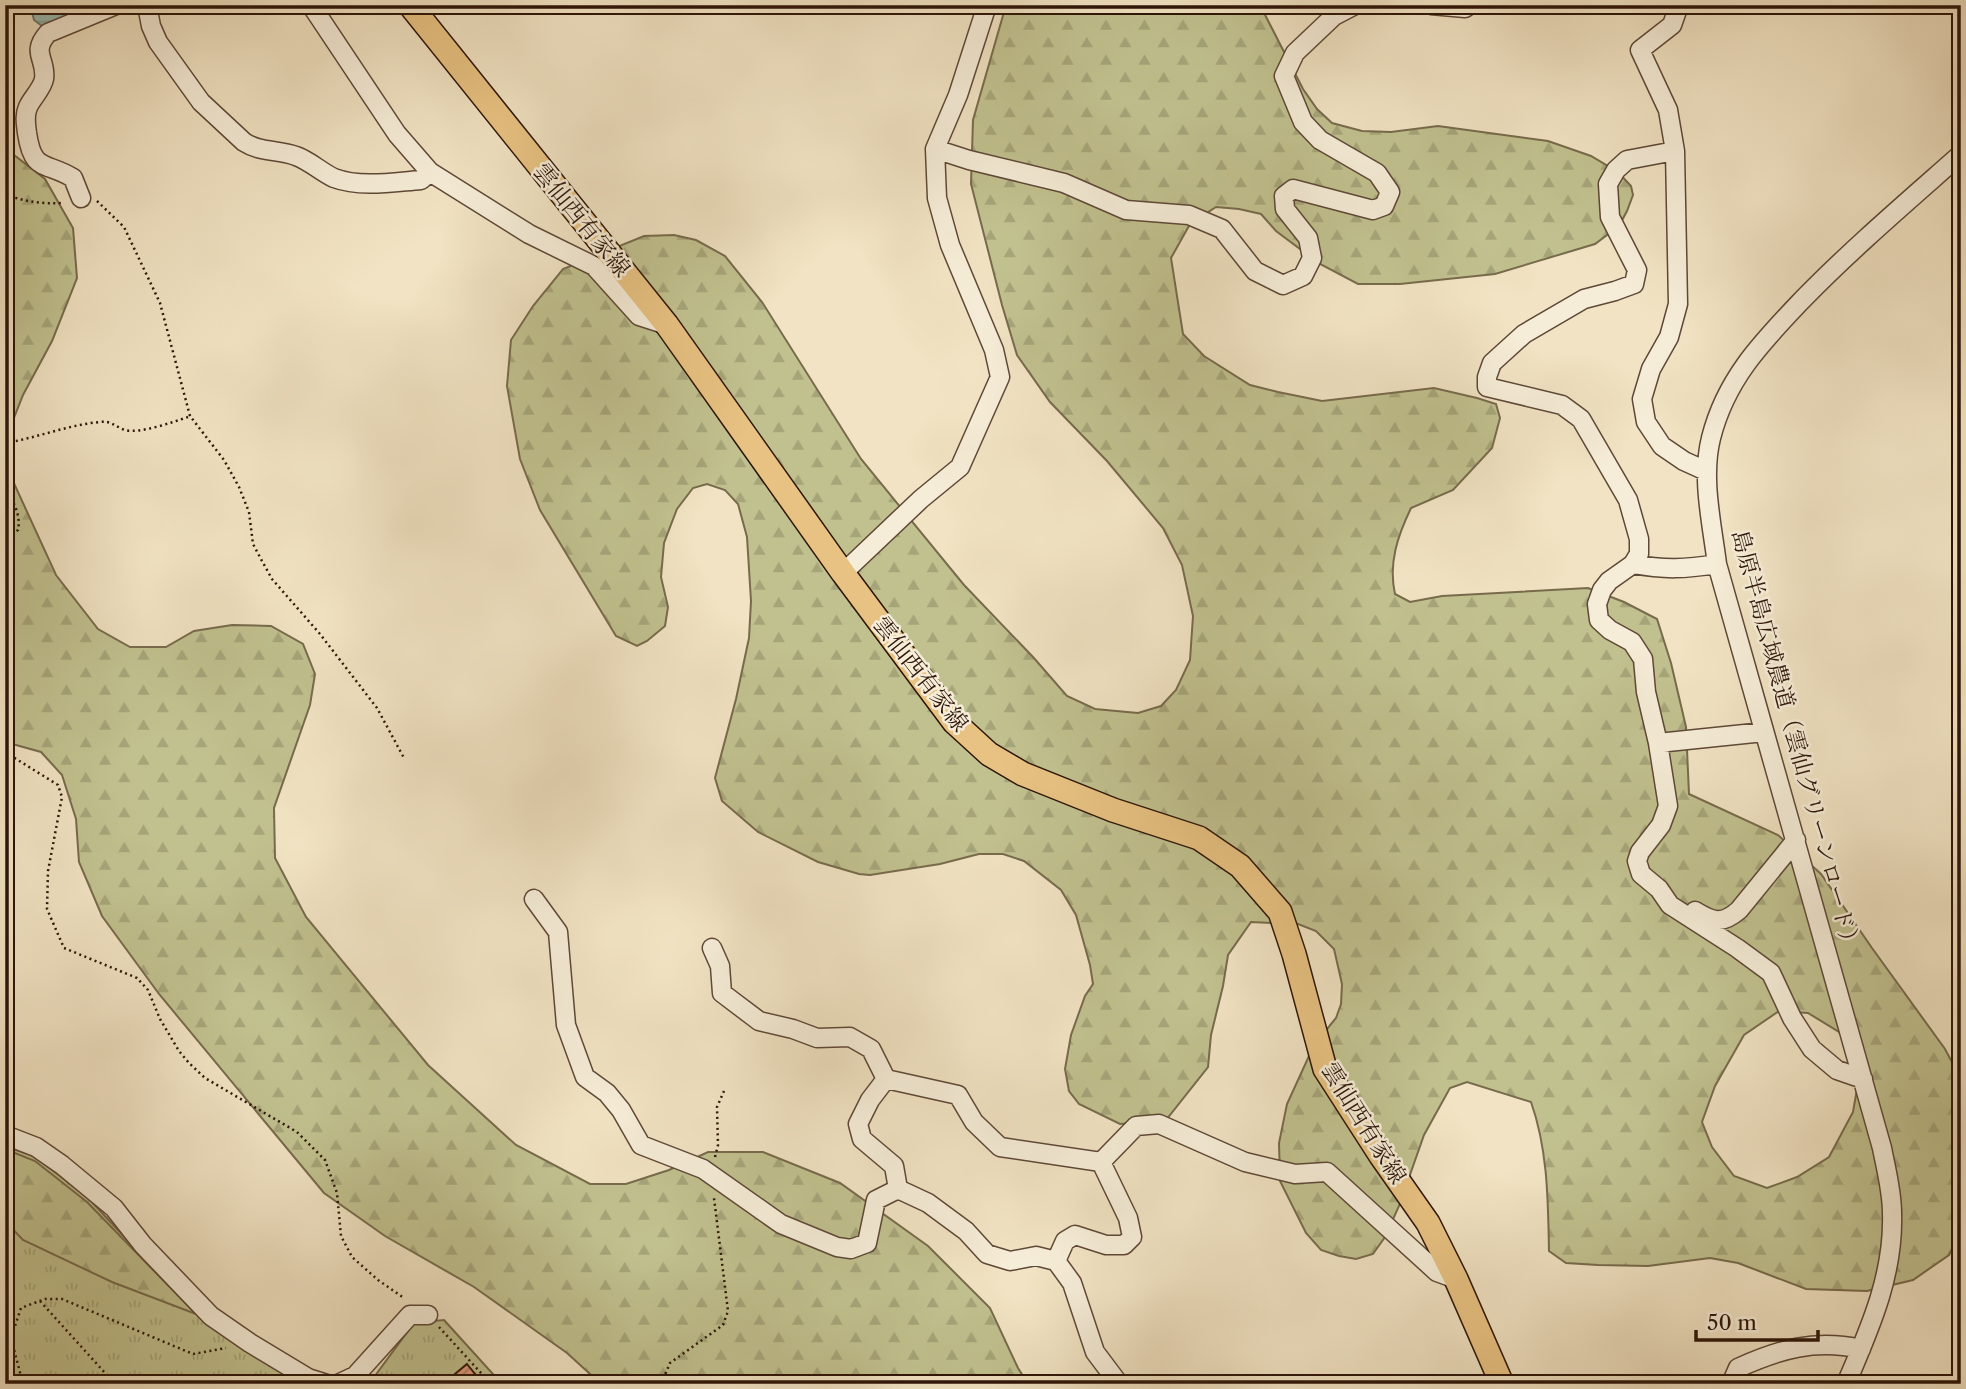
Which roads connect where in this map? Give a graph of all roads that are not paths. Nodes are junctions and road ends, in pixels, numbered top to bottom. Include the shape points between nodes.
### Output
1 (116, 5) edge
2 (147, 5) edge
3 (311, 5) edge
4 (410, 5) edge
5 (987, 5) edge
6 (1355, 5) edge
7 (1431, 5) edge
8 (1469, 5) edge
9 (1679, 5) edge
10 (935, 149) junction
11 (1675, 151) junction
12 (1961, 155) edge
13 (430, 172) junction
14 (81, 198) road end
15 (667, 326) junction
16 (1706, 471) junction
17 (1717, 564) junction
18 (1633, 565) junction
19 (844, 573) junction
20 (1764, 732) junction
21 (1658, 743) junction
22 (1796, 840) junction
23 (1659, 889) junction
24 (534, 899) dead end
25 (712, 948) dead end
26 (886, 1079) junction
27 (1863, 1079) junction
28 (5, 1135) edge
29 (1101, 1161) junction
30 (898, 1189) junction
31 (1056, 1261) junction
32 (1456, 1279) junction
33 (428, 1315) road end
34 (1861, 1349) junction
35 (327, 1384) edge
36 (338, 1384) edge
37 (1119, 1384) edge
38 (1502, 1384) edge
39 (1731, 1384) edge
40 (1846, 1384) edge

1 - 14 street via 42,39 43,82 25,118 34,158 73,178
2 - 13 street via 158,42 201,102 244,142 262,151 296,156 347,182 421,180
3 - 13 street via 397,134
4 - 15 main road, 雲仙西有家線
5 - 10 street
6 - 10 street via 1334,16 1295,53 1284,76 1303,122 1320,139 1377,173 1390,192 1384,206 1373,210 1293,189 1284,196 1285,209 1308,238 1312,257 1303,276 1283,285 1255,271 1222,229 1189,215 1126,211 1064,183
7 - 8 street
9 - 11 street via 1672,25 1640,50 1668,110
10 - 19 street via 937,198 950,245 994,350 1000,377 960,467
11 - 16 street via 1678,304 1642,400 1646,422 1662,446
11 - 18 street via 1627,160 1608,184 1610,216 1637,270 1634,284 1584,299 1524,334 1492,363 1487,377 1487,387 1562,405 1581,419 1628,500 1639,539
12 - 16 street, 島原半島広域農道（雲仙グリーンロード） via 1843,258 1758,346 1721,409
13 - 15 street via 529,234 594,266 639,316
15 - 19 main road, 雲仙西有家線
16 - 17 street, 島原半島広域農道（雲仙グリーンロード）
17 - 18 street via 1682,569
17 - 20 street, 島原半島広域農道（雲仙グリーンロード）
18 - 21 street via 1602,590 1597,604 1599,620 1632,642 1643,659
19 - 32 main road, 雲仙西有家線 via 954,722 989,754 1023,774 1199,838 1240,866 1280,912 1325,1069 1428,1223
20 - 21 street
20 - 22 street, 島原半島広域農道（雲仙グリーンロード）
21 - 23 street via 1668,806 1637,861 1641,874
22 - 23 street via 1739,910 1722,921 1706,917
22 - 27 street, 島原半島広域農道（雲仙グリーンロード）
23 - 27 street via 1670,905 1771,974 1812,1049 1837,1070
24 - 30 street via 558,932 566,1024 585,1077 607,1093 641,1145 703,1168 781,1224 837,1247 851,1249 867,1243 876,1200
25 - 26 street via 720,966 722,993 760,1021 817,1038 850,1037 871,1049
26 - 29 street via 958,1095 974,1122 1000,1147
26 - 30 street via 858,1124 862,1139 894,1166
27 - 34 street, 島原半島広域農道（雲仙グリーンロード） via 1882,1148 1892,1211 1890,1260
28 - 35 street via 36,1147 114,1209 211,1317 308,1378
29 - 31 street via 1128,1217 1132,1237 1124,1245 1106,1245 1075,1236 1065,1241
29 - 32 street via 1136,1126 1159,1124 1245,1162 1295,1174 1326,1171 1437,1272
30 - 31 street via 928,1203 966,1231 987,1254 1010,1261 1036,1256
31 - 37 street via 1072,1283 1095,1352
32 - 38 main road, 雲仙西有家線
33 - 36 street via 410,1315 355,1376
34 - 39 street via 1801,1346 1738,1368
34 - 40 street, 島原半島広域農道（雲仙グリーンロード）

